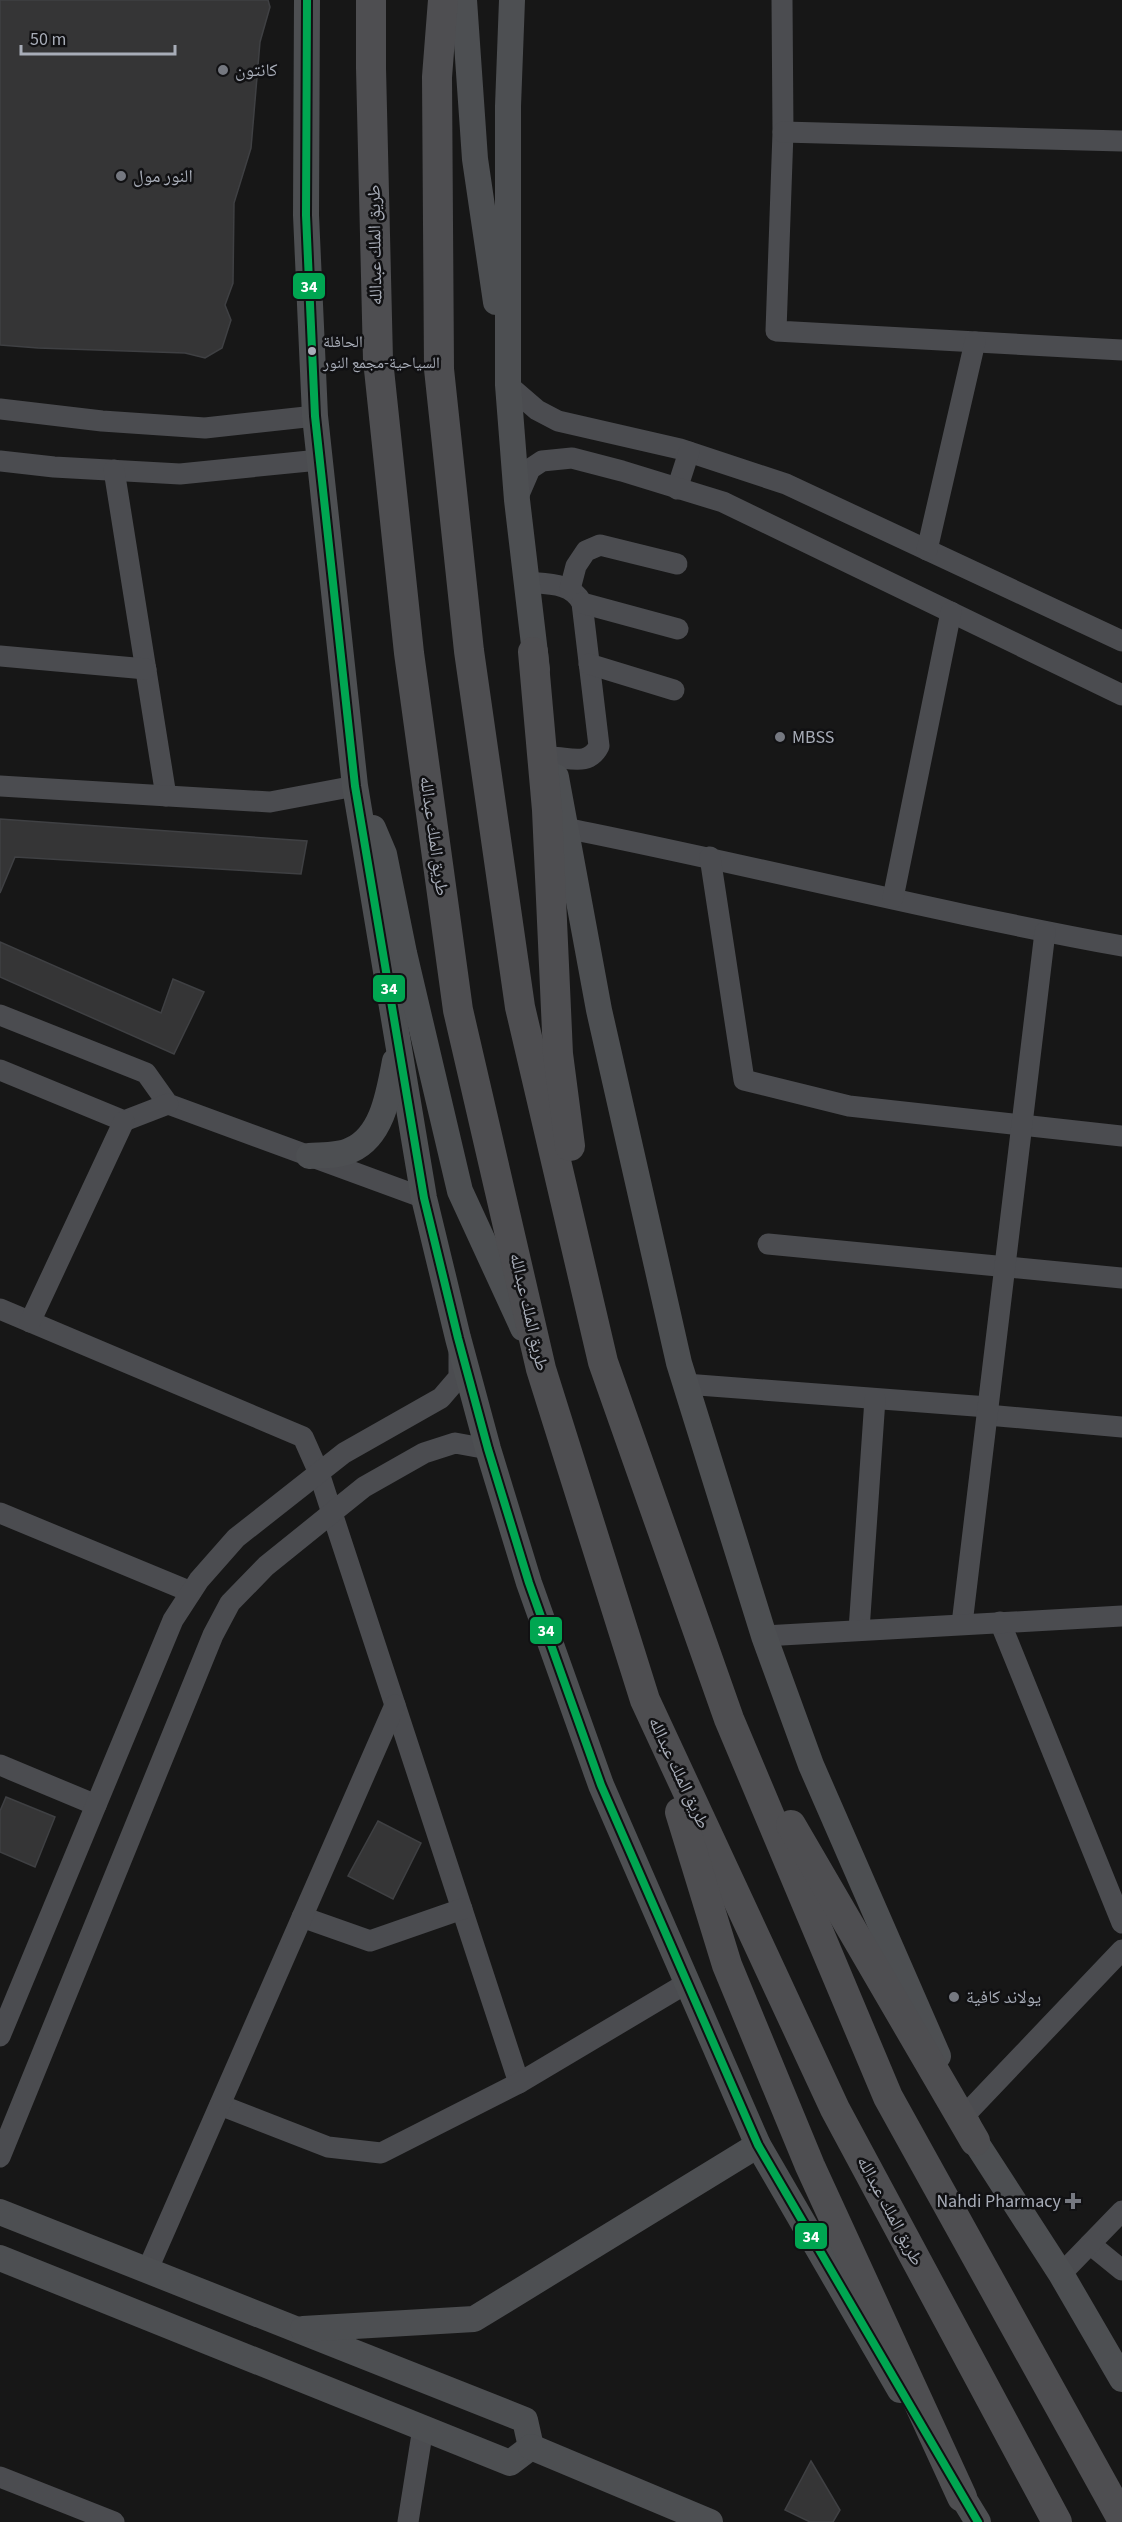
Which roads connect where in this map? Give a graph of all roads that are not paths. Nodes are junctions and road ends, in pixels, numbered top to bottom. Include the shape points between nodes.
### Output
1 (307, 0) edge
2 (371, 0) edge
3 (443, 0) edge
4 (464, 0) edge
5 (512, 0) edge
6 (782, 0) edge
7 (783, 132) junction
8 (1122, 141) edge
9 (975, 342) junction
10 (1122, 350) edge
11 (508, 385) junction
12 (0, 409) edge
13 (315, 416) junction
14 (689, 452) junction
15 (319, 460) junction
16 (0, 461) edge
17 (114, 470) junction
18 (677, 489) junction
19 (517, 500) junction
20 (927, 550) junction
21 (677, 564) dead end
22 (526, 582) junction
23 (576, 596) junction
24 (951, 612) junction
25 (678, 629) dead end
26 (1121, 635) edge
27 (533, 652) junction
28 (0, 656) edge
29 (589, 664) junction
30 (146, 669) junction
31 (674, 690) dead end
32 (1122, 695) edge
33 (552, 757) junction
34 (0, 786) edge
35 (355, 786) junction
36 (166, 796) junction
37 (565, 828) junction
38 (710, 857) junction
39 (893, 898) junction
40 (1045, 932) junction
41 (1122, 946) edge
42 (0, 1015) edge
43 (398, 1043) junction
44 (0, 1070) edge
45 (168, 1104) junction
46 (124, 1121) junction
47 (1022, 1125) junction
48 (1122, 1136) edge
49 (309, 1156) junction
50 (424, 1198) junction
51 (768, 1244) dead end
52 (1005, 1267) junction
53 (1122, 1278) edge
54 (0, 1309) edge
55 (30, 1322) junction
56 (458, 1338) junction
57 (603, 1362) junction
58 (542, 1368) junction
59 (685, 1384) junction
60 (875, 1399) junction
61 (988, 1411) junction
62 (1122, 1426) edge
63 (488, 1449) junction
64 (319, 1473) junction
65 (0, 1513) edge
66 (333, 1513) junction
67 (191, 1592) junction
68 (1122, 1616) edge
69 (1000, 1622) junction
70 (962, 1624) junction
71 (859, 1630) junction
72 (764, 1635) junction
73 (645, 1700) junction
74 (395, 1704) junction
75 (729, 1719) junction
76 (0, 1765) edge
77 (96, 1805) junction
78 (462, 1909) junction
79 (302, 1917) junction
80 (1122, 1923) edge
81 (1122, 1950) edge
82 (687, 1983) junction
83 (0, 2036) edge
84 (519, 2083) junction
85 (220, 2105) junction
86 (970, 2128) junction
87 (758, 2145) junction
88 (0, 2157) edge
89 (1122, 2211) edge
90 (0, 2212) edge
91 (1090, 2244) junction
92 (0, 2258) edge
93 (1122, 2270) edge
94 (147, 2271) junction
95 (1061, 2274) junction
96 (293, 2330) junction
97 (1122, 2379) edge
98 (423, 2428) junction
99 (531, 2447) junction
100 (0, 2477) edge
101 (970, 2510) edge
102 (1122, 2519) edge
103 (114, 2522) edge
104 (408, 2522) edge
105 (710, 2522) edge
106 (1056, 2522) edge

1 - 13 main road via 306,215
2 - 58 highway, طريق الملك عبدالله via 378,360 409,653 458,1010
3 - 57 highway via 437,77 439,369 469,651 520,1007
4 - 11 main road via 474,159
5 - 11 main road
6 - 7 street
7 - 8 street
7 - 9 street via 776,331
9 - 10 street
9 - 20 street
11 - 14 street via 537,410 558,421
11 - 19 main road
12 - 13 street via 205,428
13 - 15 main road
14 - 18 street
14 - 20 street via 786,484
15 - 17 street via 180,474
15 - 35 main road
16 - 17 street
17 - 30 street
18 - 19 street via 572,458 542,460 530,469
18 - 24 street via 723,502
19 - 22 main road
20 - 26 street
21 - 23 street via 600,545 586,551 576,566
22 - 23 street
22 - 27 main road
23 - 25 street
23 - 29 street
24 - 32 street
24 - 39 street
27 - 33 main road
27 - 57 highway via 547,810 558,1054
28 - 30 street
29 - 31 street
29 - 33 street via 599,746 586,759
30 - 36 street
33 - 37 main road
34 - 36 street
35 - 36 street via 270,802
35 - 43 main road
35 - 58 main road via 384,854 460,1191
37 - 38 street
37 - 59 main road via 599,1010
38 - 39 street
38 - 47 street via 744,1080 849,1106
39 - 40 street
40 - 41 street
40 - 47 street
42 - 45 street via 146,1074
43 - 49 main road via 388,1098 370,1137 350,1151
43 - 50 main road
44 - 46 street
45 - 46 street
45 - 49 street
46 - 55 street
47 - 48 street
47 - 52 street
49 - 50 street
50 - 56 main road
51 - 52 street
52 - 53 street
52 - 61 street
54 - 55 street
55 - 64 street via 303,1437
56 - 63 main road
56 - 64 street via 459,1377 441,1398 344,1453
57 - 75 highway
58 - 73 highway, طريق الملك عبدالله
59 - 60 street
59 - 72 main road
60 - 61 street
60 - 71 street
61 - 62 street
61 - 70 street
63 - 66 street via 455,1443 424,1452 364,1487
63 - 82 main road via 529,1583 601,1785
64 - 66 street
64 - 67 street via 236,1538
65 - 67 street
66 - 74 street
66 - 88 street via 266,1566 230,1603 213,1635
67 - 77 street via 173,1620
68 - 69 street
69 - 70 street
69 - 80 street
70 - 71 street
71 - 72 street
72 - 86 main road via 811,1765
73 - 101 highway via 727,1965 810,2166
73 - 106 highway, طريق الملك عبدالله via 835,2109
74 - 78 street
74 - 79 street
75 - 86 highway
75 - 102 highway via 888,2097
76 - 77 street
77 - 83 street
78 - 79 street via 370,1941
78 - 84 street
79 - 85 street
81 - 86 street
82 - 84 street
82 - 87 main road
84 - 85 street via 381,2153 328,2147
85 - 94 street
86 - 95 main road
87 - 96 main road via 474,2319
87 - 101 main road
89 - 91 street
90 - 94 main road
91 - 93 street
91 - 95 street
92 - 98 main road
94 - 96 main road
95 - 97 main road
96 - 99 main road via 525,2420
98 - 99 main road via 510,2463
98 - 104 street
99 - 105 main road
100 - 103 street

